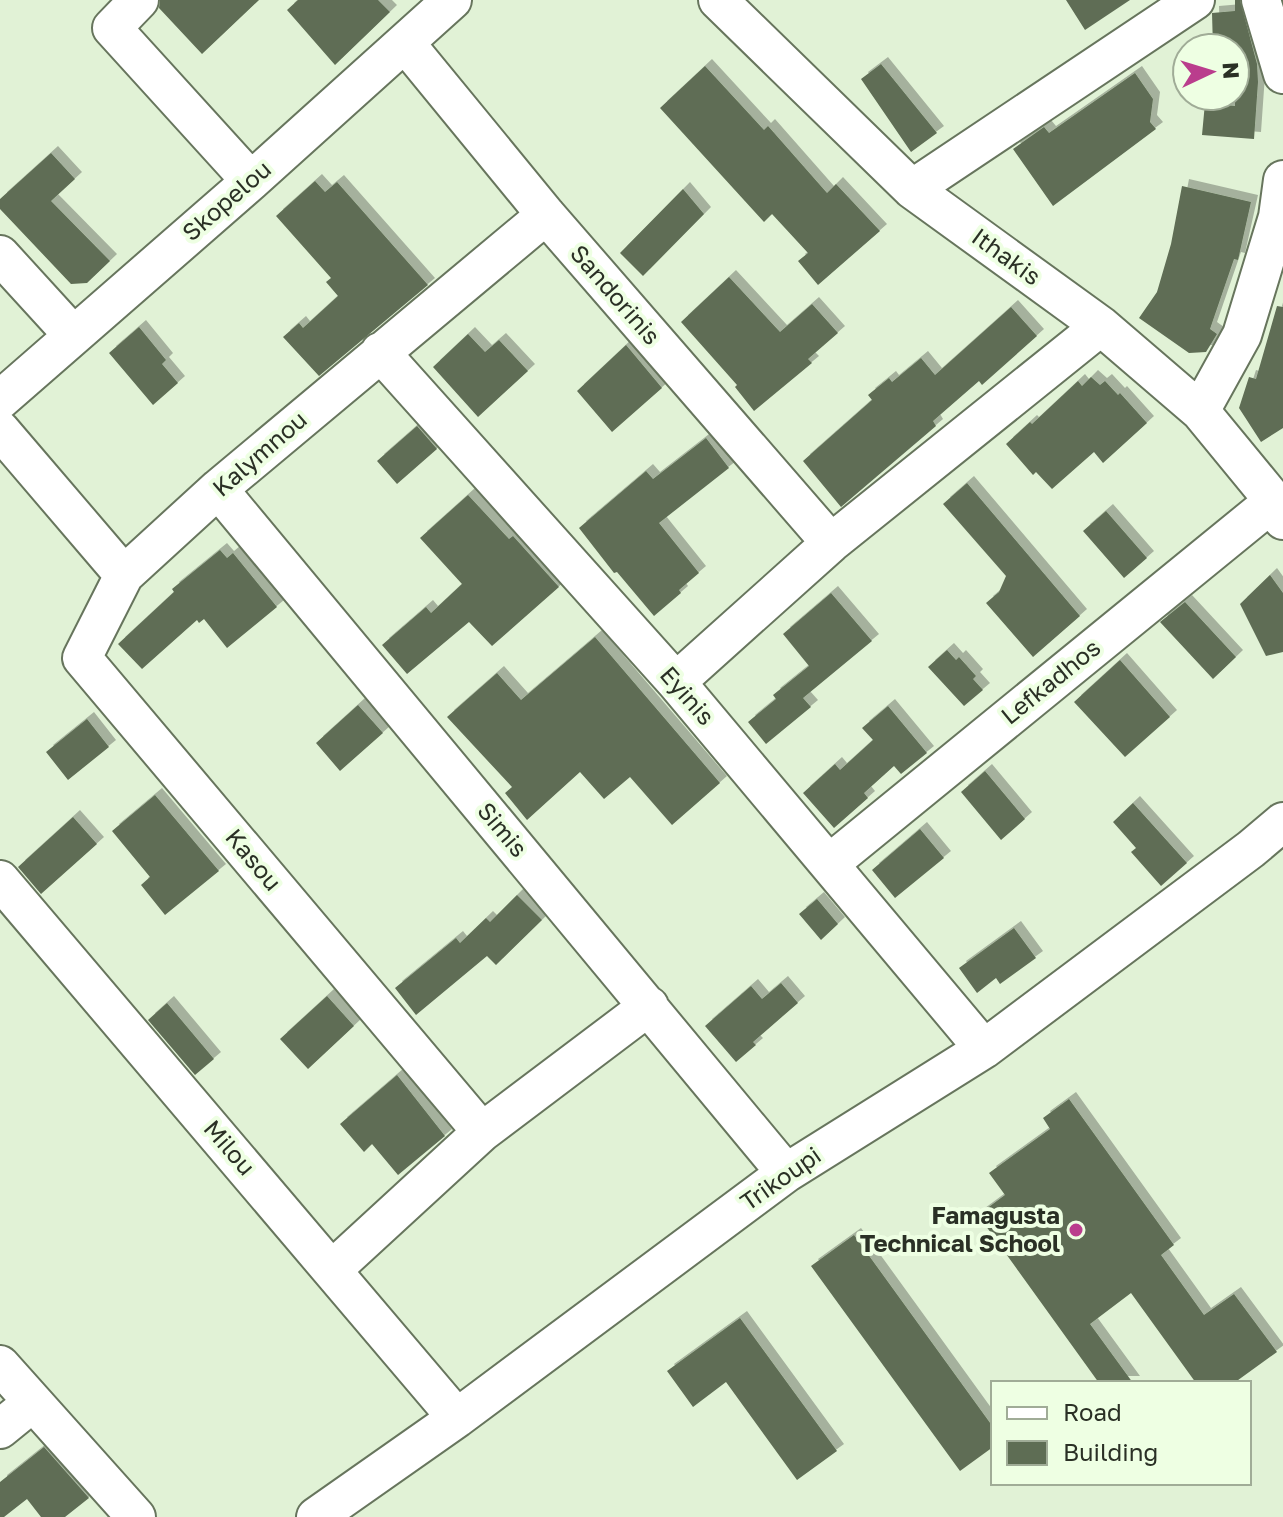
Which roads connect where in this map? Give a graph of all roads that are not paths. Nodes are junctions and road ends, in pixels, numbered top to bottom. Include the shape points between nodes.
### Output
1 (139, 0) edge
2 (452, 0) edge
3 (718, 0) edge
4 (1195, 0) edge
5 (1261, 0) edge
6 (405, 43) junction
7 (1283, 74) edge
8 (1283, 180) edge
9 (251, 181) junction
10 (912, 189) junction
11 (546, 215) junction
12 (0, 255) edge
13 (1101, 326) junction
14 (73, 335) junction
15 (380, 352) junction
16 (0, 400) edge
17 (1200, 411) junction
18 (0, 430) edge
19 (218, 489) junction
20 (1278, 510) edge
21 (831, 543) junction
22 (124, 575) junction
23 (676, 682) junction
24 (1283, 822) edge
25 (829, 864) junction
26 (0, 880) edge
27 (649, 1006) junction
28 (984, 1049) junction
29 (482, 1132) junction
30 (786, 1173) junction
31 (333, 1269) junction
32 (0, 1365) edge
33 (32, 1403) junction
34 (457, 1418) junction
35 (0, 1429) edge
36 (136, 1517) edge
37 (316, 1517) edge

1 - 9 street via 112,28
2 - 6 street, Skopelou
3 - 10 street, Ithakis
4 - 10 street
5 - 7 street
6 - 9 street, Skopelou
6 - 11 street, Sandorinis
8 - 17 street via 1278,217 1242,335
9 - 14 street, Skopelou
10 - 13 street, Ithakis
11 - 15 street, Kalymnou
11 - 21 street, Sandorinis
12 - 14 street
13 - 17 street, Ithakis
13 - 21 street
14 - 16 street, Skopelou
15 - 19 street, Kalymnou
15 - 23 street, Eyinis
17 - 20 street, Ithakis
18 - 22 street
19 - 22 street, Kalymnou
19 - 27 street, Simis
20 - 25 street, Lefkadhos
21 - 23 street
22 - 29 street, Kasou via 82,658
23 - 25 street, Eyinis
24 - 28 street, Trikoupi
25 - 28 street, Eyinis
26 - 31 street, Milou
27 - 29 street
27 - 30 street, Simis
28 - 30 street, Trikoupi
29 - 31 street
30 - 34 street, Trikoupi
31 - 34 street, Milou
32 - 33 street
33 - 35 street
33 - 36 street
34 - 37 street, Trikoupi

